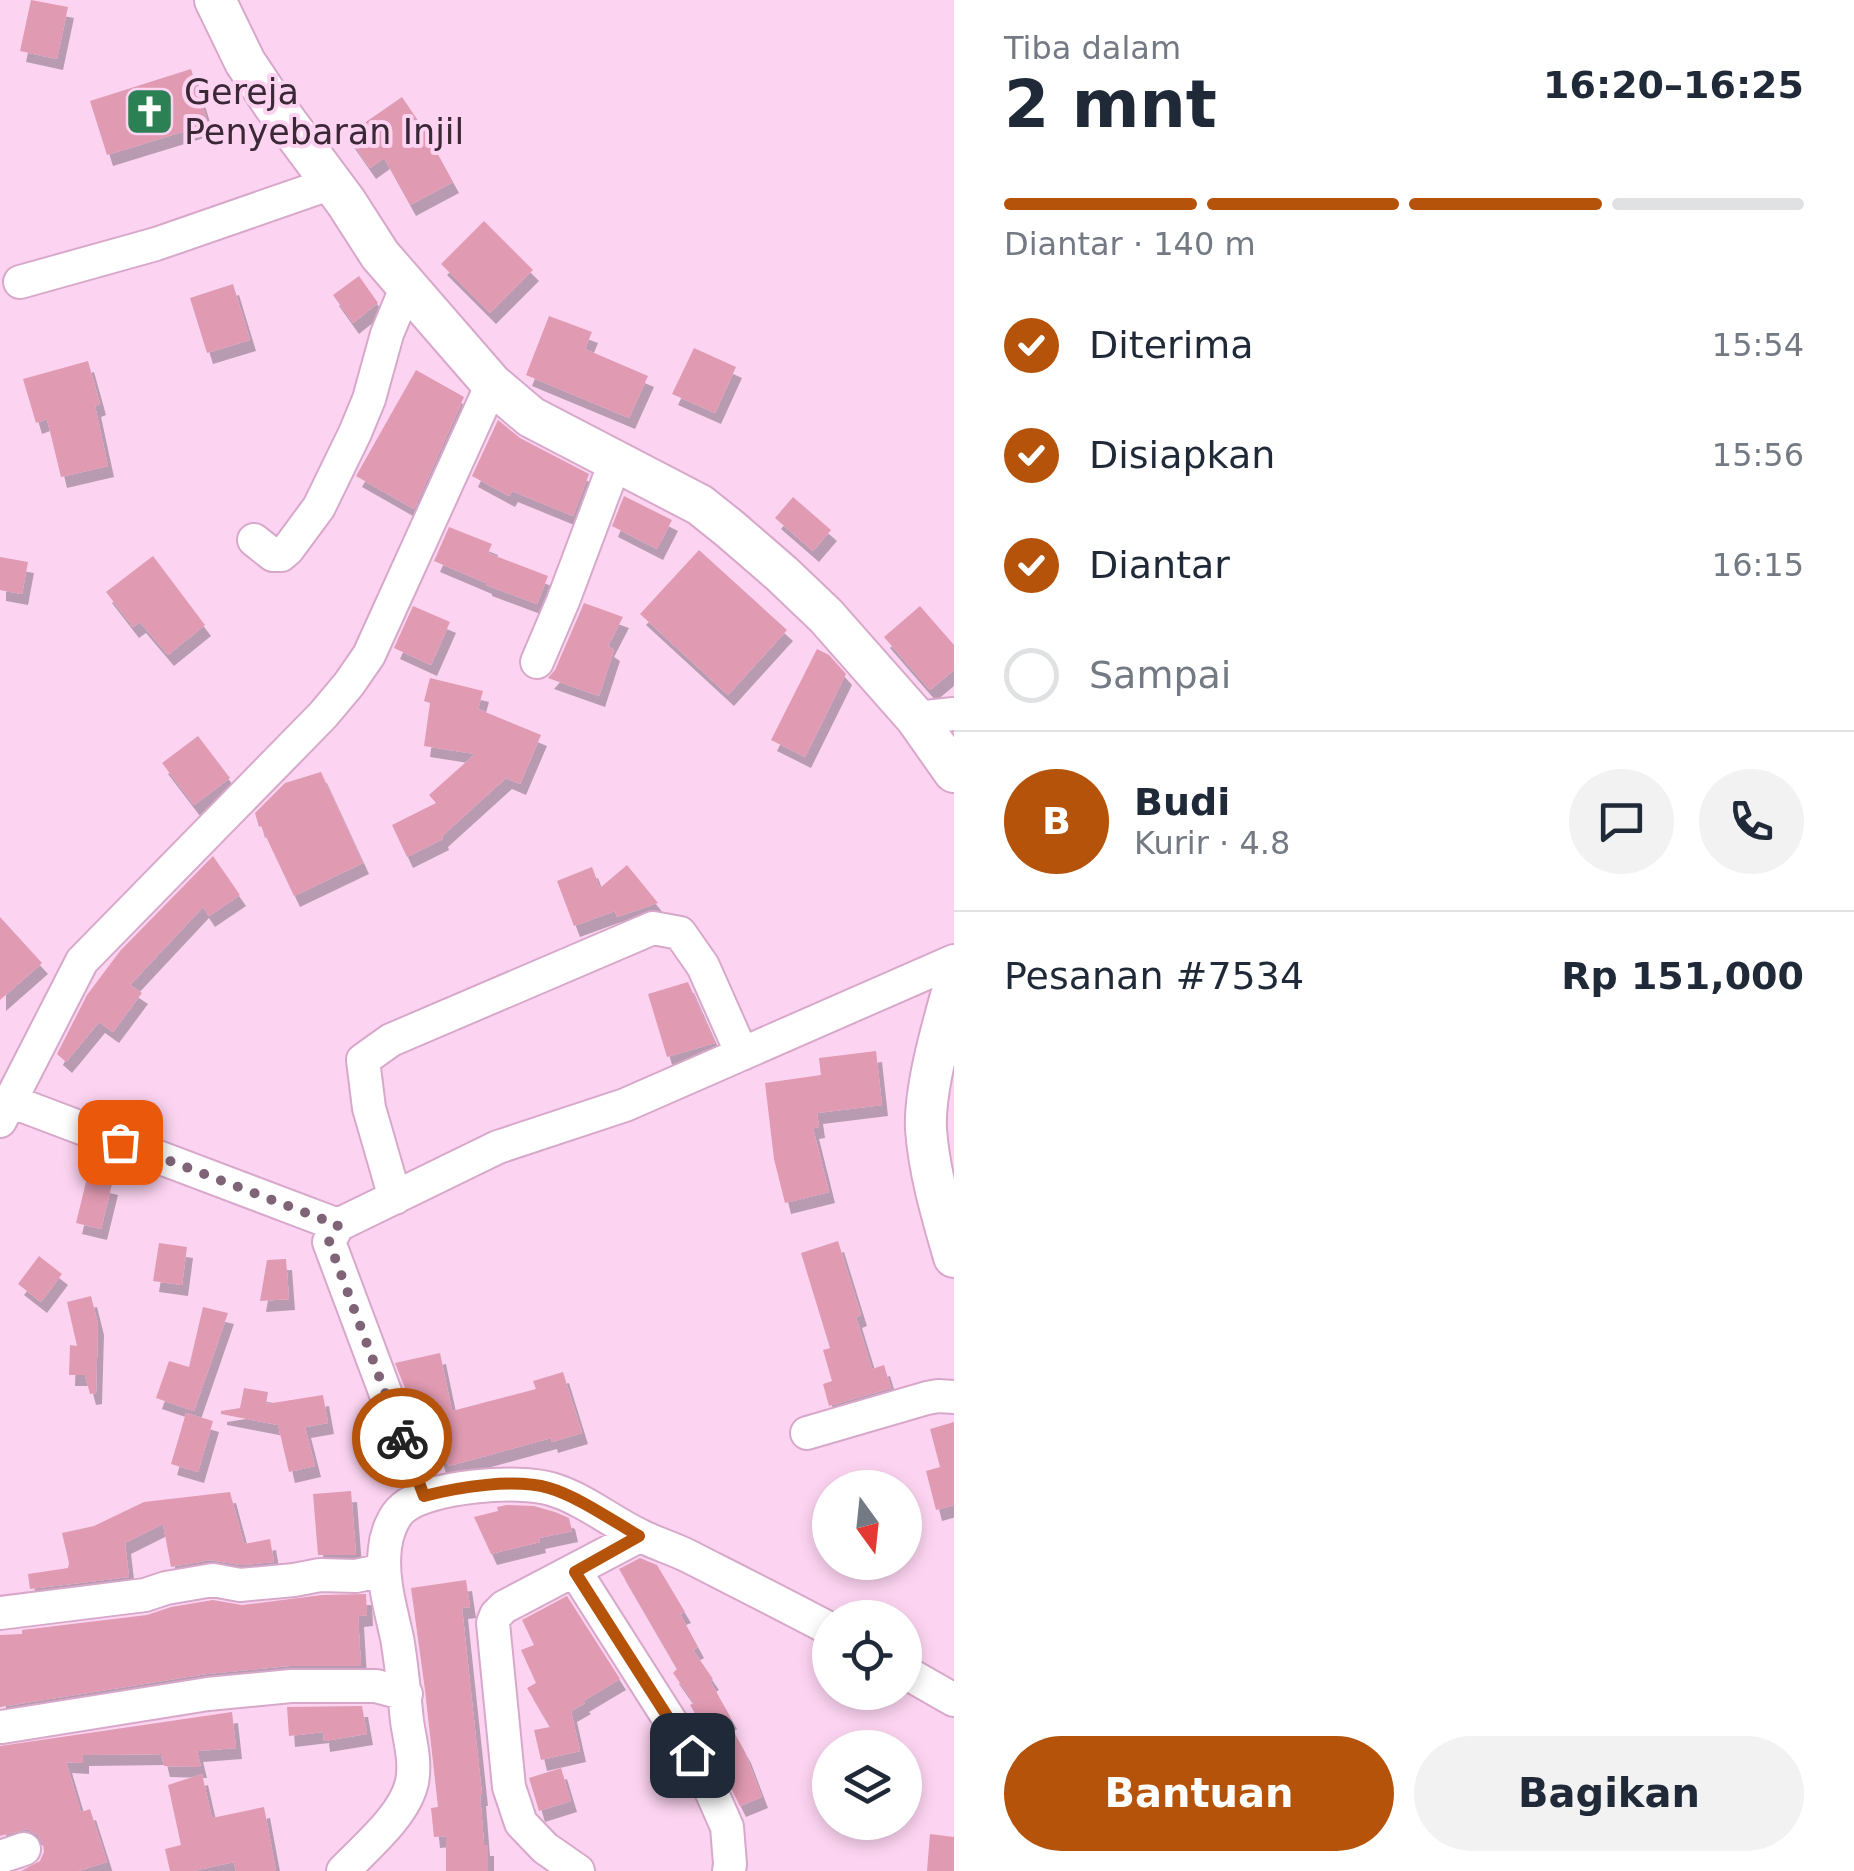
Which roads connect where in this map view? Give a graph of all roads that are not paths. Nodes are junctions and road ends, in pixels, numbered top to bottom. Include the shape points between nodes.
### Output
1 (215, 0) edge
2 (332, 184) junction
3 (20, 282) dead end
4 (406, 288) junction
5 (492, 384) junction
6 (616, 460) junction
7 (254, 540) dead end
8 (537, 662) dead end
9 (935, 716) edge
10 (954, 772) edge
11 (954, 962) edge
12 (954, 985) edge
13 (742, 1054) junction
14 (5, 1111) edge
15 (395, 1198) junction
16 (338, 1225) junction
17 (954, 1256) edge
18 (954, 1396) edge
19 (807, 1433) dead end
20 (424, 1496) junction
21 (639, 1536) junction
22 (384, 1570) junction
23 (575, 1572) junction
24 (0, 1613) edge
25 (812, 1620) edge
26 (922, 1682) edge
27 (406, 1694) junction
28 (954, 1700) edge
29 (2, 1727) edge
30 (343, 1871) edge
31 (578, 1871) edge
32 (729, 1871) edge

1 - 2 street via 245,62
2 - 3 street
2 - 4 street
4 - 5 street
4 - 7 street via 369,399 319,508 281,555
5 - 6 street via 531,417
5 - 14 street via 350,684 82,960
6 - 8 street
6 - 9 street via 730,529
9 - 10 street
11 - 13 street
12 - 17 street via 926,1125
13 - 15 street via 626,1105 498,1147
13 - 15 street via 703,966 680,933 653,928 391,1040 363,1060
14 - 16 street
15 - 16 street
16 - 20 street via 329,1242
18 - 19 street
20 - 21 street via 538,1486 564,1493
20 - 22 street via 392,1524
21 - 23 street
21 - 25 street
22 - 24 street via 240,1585 212,1580
22 - 27 street
23 - 31 street via 504,1607 493,1636 509,1787 521,1823
23 - 32 street via 712,1793 726,1826
26 - 28 street
27 - 29 street via 376,1686 291,1686
27 - 30 street via 413,1752 409,1790

